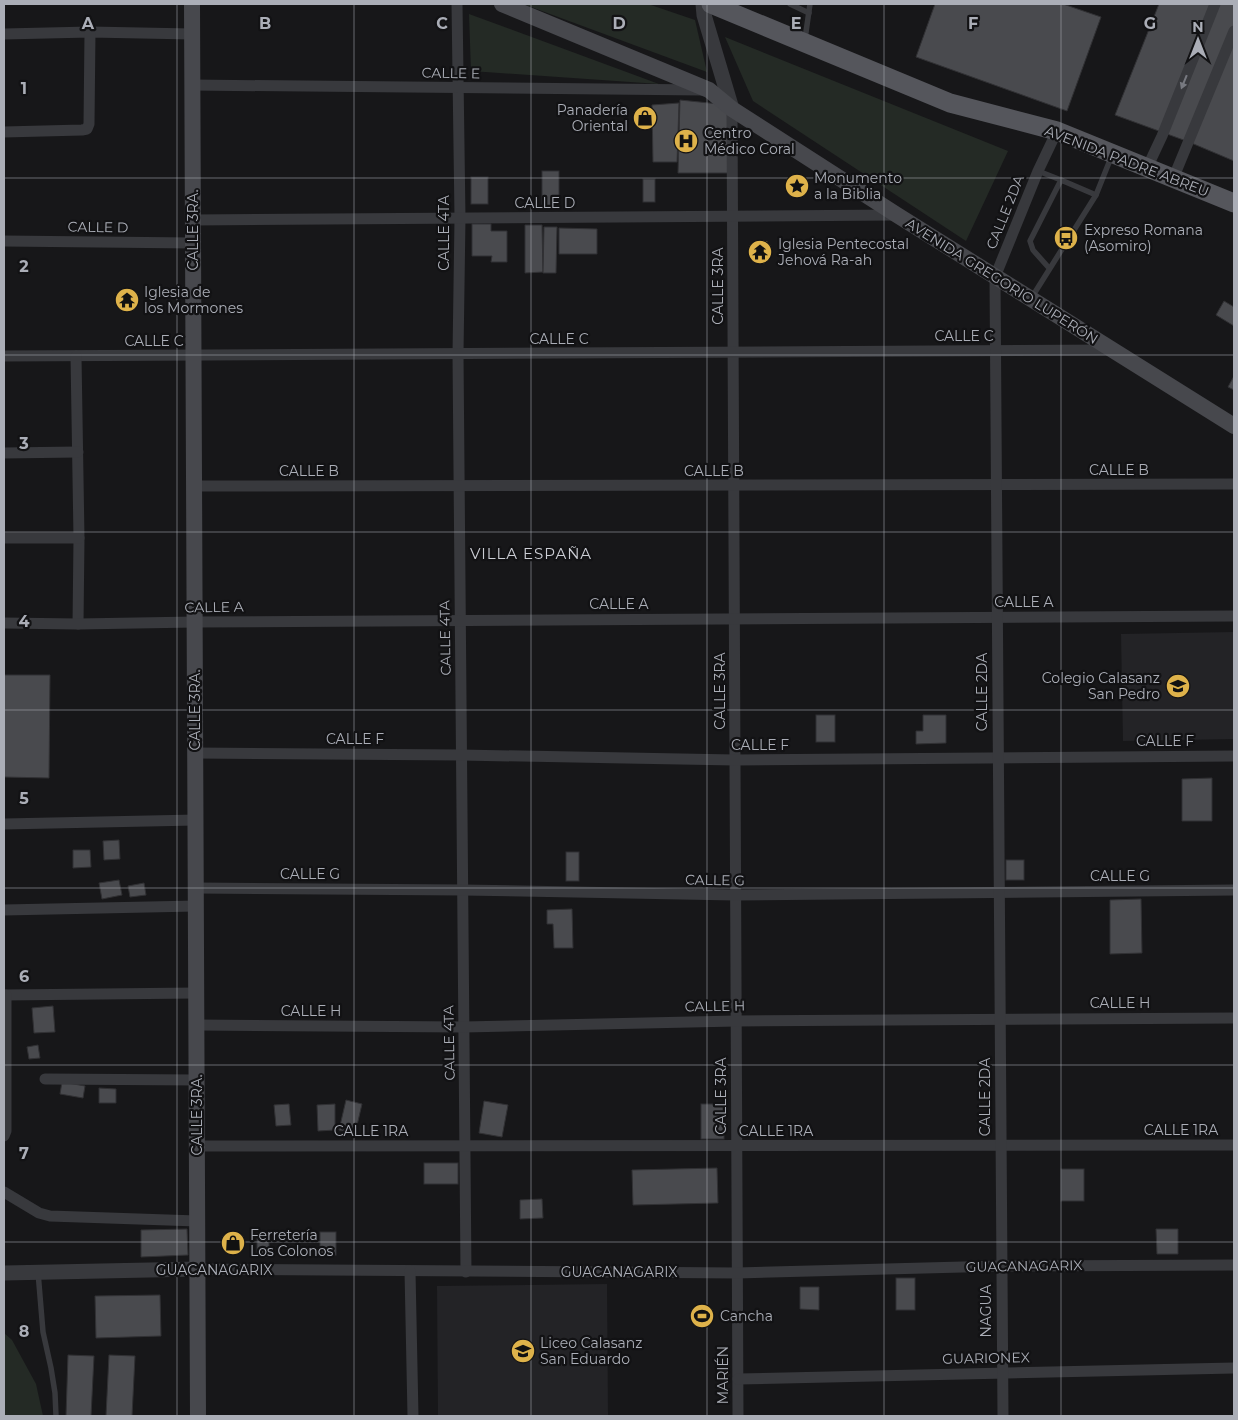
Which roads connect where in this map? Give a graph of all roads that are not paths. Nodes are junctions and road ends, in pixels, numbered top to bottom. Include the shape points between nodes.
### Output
1 (192, 4) edge
2 (458, 4) edge
3 (502, 4) edge
4 (703, 4) edge
5 (790, 4) edge
6 (810, 4) edge
7 (1215, 4) edge
8 (721, 6) edge
9 (809, 13) junction
10 (90, 32) junction
11 (1234, 32) edge
12 (4, 34) edge
13 (192, 34) junction
14 (805, 42) junction
15 (192, 85) junction
16 (459, 88) junction
17 (709, 90) junction
18 (732, 108) junction
19 (4, 132) edge
20 (1057, 132) junction
21 (1112, 154) junction
22 (1148, 168) junction
23 (1038, 171) junction
24 (1173, 179) junction
25 (1061, 180) junction
26 (1096, 195) junction
27 (1234, 203) edge
28 (897, 215) junction
29 (732, 216) junction
30 (460, 218) junction
31 (193, 220) junction
32 (4, 241) edge
33 (193, 243) junction
34 (1049, 268) junction
35 (995, 276) junction
36 (1031, 299) junction
37 (1114, 350) junction
38 (995, 351) junction
39 (733, 353) junction
40 (458, 354) junction
41 (4, 356) edge
42 (76, 356) junction
43 (193, 356) junction
44 (1234, 426) edge
45 (78, 452) junction
46 (4, 453) edge
47 (1234, 484) edge
48 (996, 485) junction
49 (194, 486) junction
50 (459, 486) junction
51 (734, 486) junction
52 (4, 538) edge
53 (79, 538) junction
54 (1234, 616) edge
55 (998, 617) junction
56 (734, 618) junction
57 (460, 620) junction
58 (195, 622) junction
59 (4, 623) edge
60 (78, 624) junction
61 (195, 753) junction
62 (461, 755) junction
63 (1234, 756) edge
64 (998, 757) junction
65 (735, 760) junction
66 (196, 820) junction
67 (4, 824) edge
68 (196, 888) junction
69 (463, 890) junction
70 (1234, 890) edge
71 (999, 892) junction
72 (736, 895) junction
73 (196, 906) junction
74 (4, 910) edge
75 (196, 992) junction
76 (5, 995) edge
77 (1234, 1018) edge
78 (1001, 1019) junction
79 (736, 1021) junction
80 (196, 1025) junction
81 (464, 1026) junction
82 (45, 1079) dead end
83 (197, 1080) junction
84 (4, 1136) edge
85 (1000, 1145) junction
86 (1234, 1145) edge
87 (197, 1146) junction
88 (465, 1146) junction
89 (737, 1146) junction
90 (4, 1192) edge
91 (198, 1220) junction
92 (1234, 1265) edge
93 (1001, 1266) junction
94 (198, 1269) junction
95 (410, 1271) junction
96 (38, 1272) junction
97 (466, 1272) junction
98 (4, 1273) edge
99 (737, 1273) junction
100 (1234, 1368) edge
101 (1002, 1373) junction
102 (738, 1379) junction
103 (56, 1416) edge
104 (198, 1416) edge
105 (413, 1416) edge
106 (738, 1416) edge
107 (1003, 1416) edge

1 - 13 main road, CALLE 3RA.
2 - 16 street, CALLE 4TA
3 - 17 main road, AVENIDA GREGORIO LUPERÓN
4 - 18 street
5 - 9 lane
6 - 9 lane
7 -> 22 street
8 - 14 main road, AVENIDA PADRE ABREU
9 - 14 lane
10 - 12 street
10 - 13 street
10 - 19 street via 87,128
11 - 24 street
13 - 15 main road, CALLE 3RA.
14 - 20 main road, AVENIDA PADRE ABREU via 950,102
15 - 16 street, CALLE E
15 - 31 main road, CALLE 3RA.
16 - 17 street, CALLE E
16 - 30 street, CALLE 4TA
17 - 18 main road, AVENIDA GREGORIO LUPERÓN
18 - 28 main road, AVENIDA GREGORIO LUPERÓN
18 - 29 street, CALLE 3RA
20 - 21 main road, AVENIDA PADRE ABREU
20 - 23 street, CALLE 2DA
21 - 22 main road, AVENIDA PADRE ABREU
21 - 26 lane
22 - 24 main road, AVENIDA PADRE ABREU
23 - 25 lane
23 - 35 street, CALLE 2DA
24 - 27 main road, AVENIDA PADRE ABREU
25 - 26 lane
25 - 34 lane via 1030,241 1033,250
26 - 34 lane
28 - 29 street, CALLE D
28 - 35 main road, AVENIDA GREGORIO LUPERÓN
29 - 30 street, CALLE D
29 - 39 street, CALLE 3RA
30 - 31 street, CALLE D
30 - 40 street, CALLE 4TA
31 - 33 main road, CALLE 3RA.
32 - 33 street, CALLE D
33 - 43 main road, CALLE 3RA.
34 - 36 lane
35 - 36 main road, AVENIDA GREGORIO LUPERÓN
35 - 38 street, CALLE 2DA
36 - 37 main road, AVENIDA GREGORIO LUPERÓN
37 - 38 street, CALLE C
37 - 44 main road, AVENIDA GREGORIO LUPERÓN
38 - 39 street, CALLE C
38 - 48 street, CALLE 2DA
39 - 40 street, CALLE C
39 - 51 street, CALLE 3RA
40 - 43 street, CALLE C
40 - 50 street, CALLE 4TA
41 - 42 street, CALLE C
42 - 43 street, CALLE C
42 - 45 street
43 - 49 main road, CALLE 3RA.
45 - 46 street
45 - 53 street
47 - 48 street, CALLE B
48 - 51 street, CALLE B
48 - 55 street, CALLE 2DA
49 - 50 street, CALLE B
49 - 58 main road, CALLE 3RA.
50 - 51 street, CALLE B
50 - 57 street, CALLE 4TA
51 - 56 street, CALLE 3RA
52 - 53 street
53 - 60 street
54 - 55 street, CALLE A
55 - 56 street, CALLE A
55 - 64 street, CALLE 2DA
56 - 57 street, CALLE A
56 - 65 street, CALLE 3RA
57 - 58 street, CALLE A
57 - 62 street, CALLE 4TA
58 - 60 street, CALLE A
58 - 61 main road, CALLE 3RA.
59 - 60 street, CALLE A
61 - 62 street, CALLE F
61 - 66 main road, CALLE 3RA.
62 - 65 street, CALLE F
62 - 69 street, CALLE 4TA
63 - 64 street, CALLE F
64 - 65 street, CALLE F
64 - 71 street, CALLE 2DA
65 - 72 street, CALLE 3RA
66 - 67 street
66 - 68 main road, CALLE 3RA.
68 - 69 street, CALLE G
68 - 73 main road, CALLE 3RA.
69 - 72 street, CALLE G
69 - 81 street, CALLE 4TA
70 - 71 street, CALLE G
71 - 72 street, CALLE G
71 - 78 street, CALLE 2DA
72 - 79 street, CALLE 3RA
73 - 74 street
73 - 75 main road, CALLE 3RA.
75 - 76 street
75 - 80 main road, CALLE 3RA.
76 - 84 street
77 - 78 street, CALLE H
78 - 79 street, CALLE H
78 - 85 street, CALLE 2DA
79 - 81 street, CALLE H
79 - 89 street, CALLE 3RA
80 - 81 street, CALLE H
80 - 83 main road, CALLE 3RA.
81 - 88 street, CALLE 4TA
82 - 83 street
83 - 87 main road, CALLE 3RA.
85 - 86 street, CALLE 1RA
85 - 89 street, CALLE 1RA
85 - 93 street, CALLE 2DA
87 - 88 street, CALLE 1RA
87 - 91 main road, CALLE 3RA.
88 - 89 street, CALLE 1RA
88 - 97 street, CALLE 4TA
89 - 99 street, CALLE 3RA
90 - 91 street via 50,1216
91 - 94 main road, CALLE 3RA.
92 - 93 street, GUACANAGARIX
93 - 99 street, GUACANAGARIX
93 - 101 street, NAGUA
94 - 95 street, GUACANAGARIX
94 - 96 street, GUACANAGARIX
94 - 104 main road, CALLE 3RA.
95 - 97 street, GUACANAGARIX
95 - 105 street
96 - 98 street, GUACANAGARIX
96 - 103 lane
97 - 99 street, GUACANAGARIX
99 - 102 street, MARIÉN
100 - 101 street, GUARIONEX
101 - 102 street, GUARIONEX
101 - 107 street, NAGUA
102 - 106 street, MARIÉN

